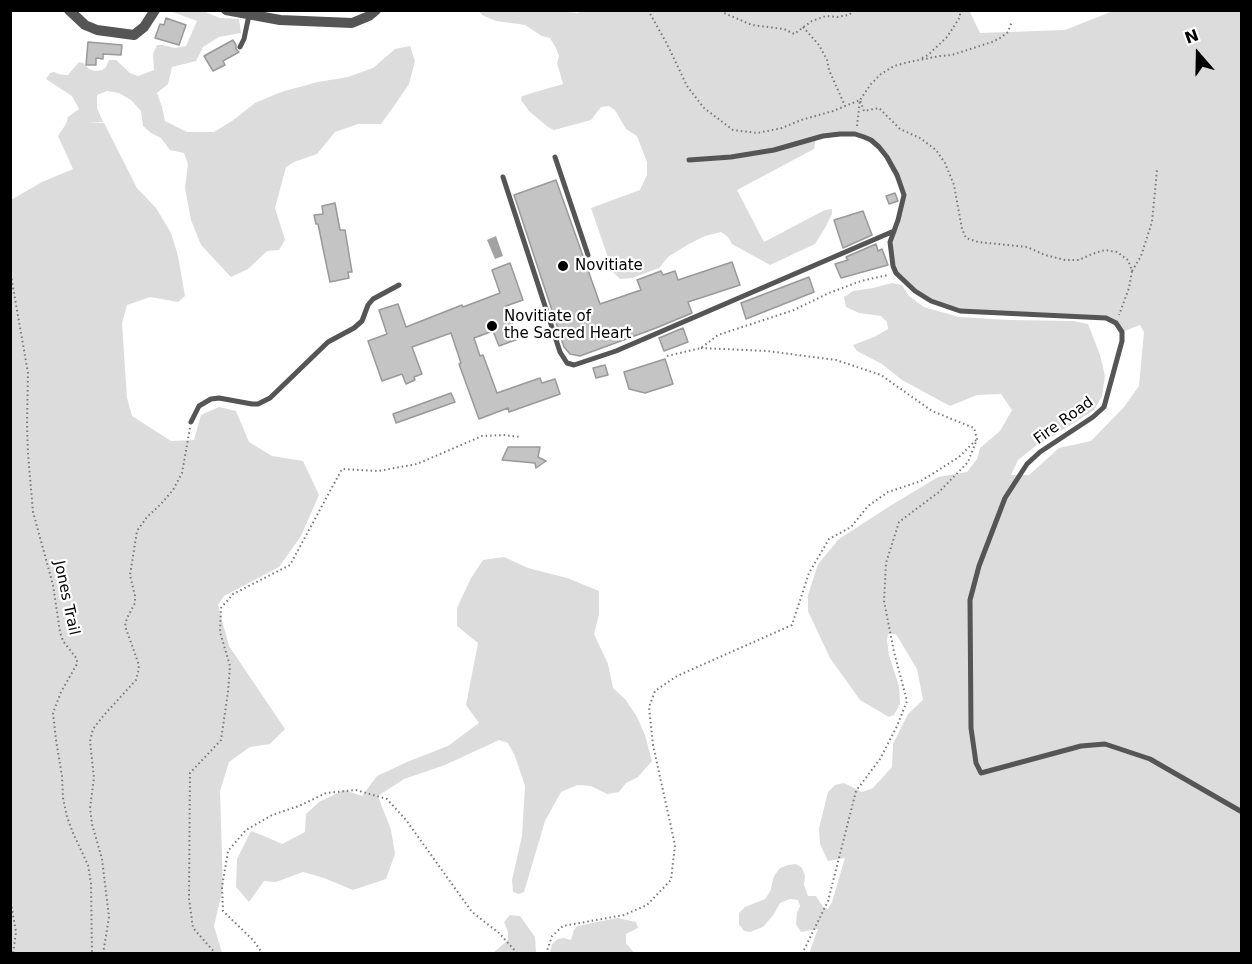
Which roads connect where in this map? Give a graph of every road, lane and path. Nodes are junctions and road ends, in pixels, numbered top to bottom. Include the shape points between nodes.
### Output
1 (69, 10) edge
2 (155, 10) edge
3 (226, 10) edge
4 (376, 10) edge
5 (648, 10) edge
6 (721, 10) edge
7 (854, 10) edge
8 (960, 10) edge
9 (249, 15) junction
10 (1012, 21) dead end
11 (803, 27) junction
12 (240, 47) dead end
13 (919, 59) junction
14 (860, 100) junction
15 (845, 106) junction
16 (855, 134) junction
17 (555, 157) dead end
18 (689, 160) dead end
19 (1157, 170) dead end
20 (503, 177) dead end
21 (894, 231) junction
22 (588, 255) dead end
23 (10, 270) edge
24 (1132, 271) junction
25 (896, 273) junction
26 (399, 285) dead end
27 (1116, 323) junction
28 (701, 348) junction
29 (667, 356) dead end
30 (10, 364) edge
31 (10, 381) edge
32 (191, 423) joint
33 (519, 437) dead end
34 (977, 439) junction
35 (1242, 812) edge
36 (10, 898) edge
37 (13, 954) edge
38 (92, 954) edge
39 (103, 954) edge
40 (216, 954) edge
41 (263, 954) edge
42 (518, 954) edge
43 (546, 954) edge
44 (802, 954) edge

1 - 2 street via 97,30 134,35
3 - 9 street
4 - 9 street via 352,23
5 - 15 path via 687,86 704,108 733,130 757,133 782,128
6 - 11 path via 752,25 794,34
7 - 11 path via 849,15 826,16
8 - 13 path via 960,17 947,37
9 - 12 lane
10 - 13 path via 1008,32 992,42 952,55
11 - 15 path via 827,60
13 - 14 path via 881,74
14 - 15 path
14 - 16 path
14 - 24 path via 864,111 879,108 900,129 936,150 954,185 966,238 1027,247 1065,260 1078,260 1105,250 1118,252 1128,260
16 - 18 lane via 823,136 774,150
16 - 21 lane via 880,148 897,175 904,195
17 - 22 lane
19 - 24 path via 1152,222
20 - 21 lane via 560,352 567,363 574,365 626,347
21 - 25 lane via 890,242
23 - 38 path, Jones Trail via 28,373 33,512 53,585 60,632 77,659 53,713 67,817 88,865 91,883
24 - 27 path
25 - 27 lane via 931,301 960,311 1106,318
25 - 28 path via 829,292 794,310 718,335
26 - 32 lane via 373,299 362,321 328,342 270,399 252,404 210,399 199,406
27 - 35 lane, Fire Road via 1122,341 1104,407 1027,464 1005,498 979,566 970,600 971,728 976,763 981,773 1081,746 1105,744 1149,759
28 - 29 path
28 - 34 path via 836,360 881,375 932,411 974,428
30 - 31 path
32 - 39 path via 182,473 173,490 137,531 130,575 135,603 125,626 139,665 136,680 93,729 90,741 94,778 90,808 109,916
33 - 40 path via 482,436 417,464 378,471 342,469 290,565 232,594 221,608 220,632 230,666 221,740 190,773 189,899 193,928
34 - 43 path via 959,457 921,481 888,492 851,527 829,539 808,573 792,625 677,676 655,691 649,707 653,745 675,845 671,880 647,905 624,915 563,926 552,936
34 - 44 path via 968,462 939,492 899,522 886,563 884,601 907,701 880,759 856,790 828,901
36 - 37 path via 16,932
41 - 42 path via 223,911 228,851 246,831 272,815 326,793 356,790 387,799 472,912

